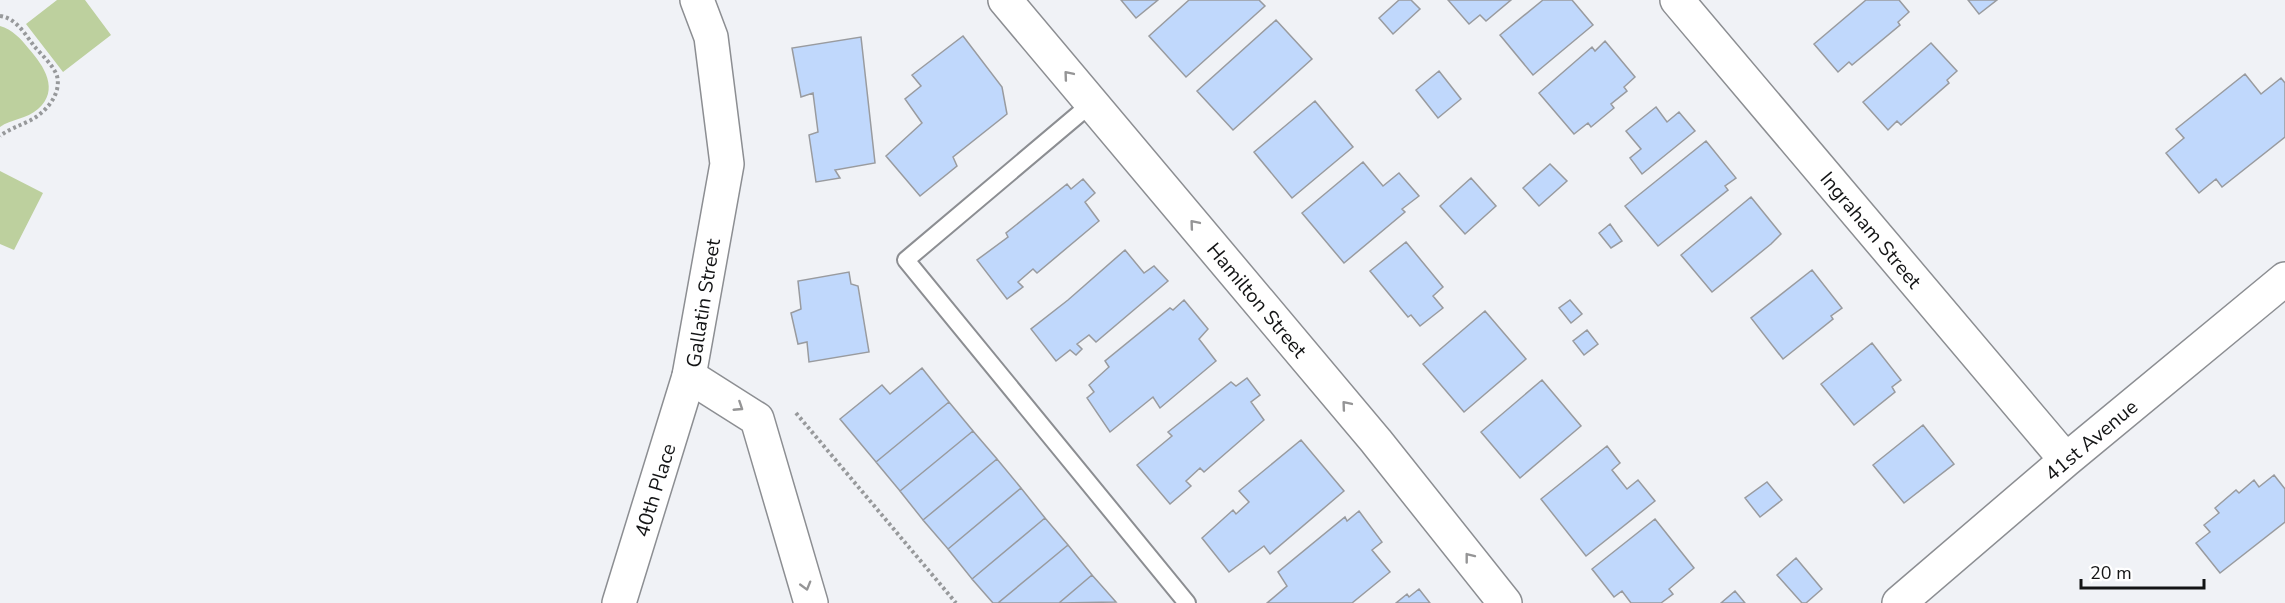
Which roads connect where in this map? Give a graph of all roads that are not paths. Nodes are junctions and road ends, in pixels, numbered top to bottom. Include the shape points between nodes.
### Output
1 (697, 0) edge
2 (1005, 0) edge
3 (1677, 0) edge
4 (1092, 103) junction
5 (2285, 279) edge
6 (689, 376) junction
7 (2066, 460) junction
8 (619, 603) edge
9 (811, 603) edge
10 (1187, 603) edge
11 (1505, 603) edge
12 (1899, 603) edge

1 - 6 street, Gallatin Street via 711,37 727,164
4 -> 2 street, Hamilton Street
3 - 7 street, Ingraham Street
4 - 10 lane via 906,260
11 -> 4 street, Hamilton Street via 1376,441
5 - 7 street, 41st Avenue
6 - 8 street, 40th Place
6 -> 9 street, Gallatin Street via 757,419
7 - 12 street, 41st Avenue

